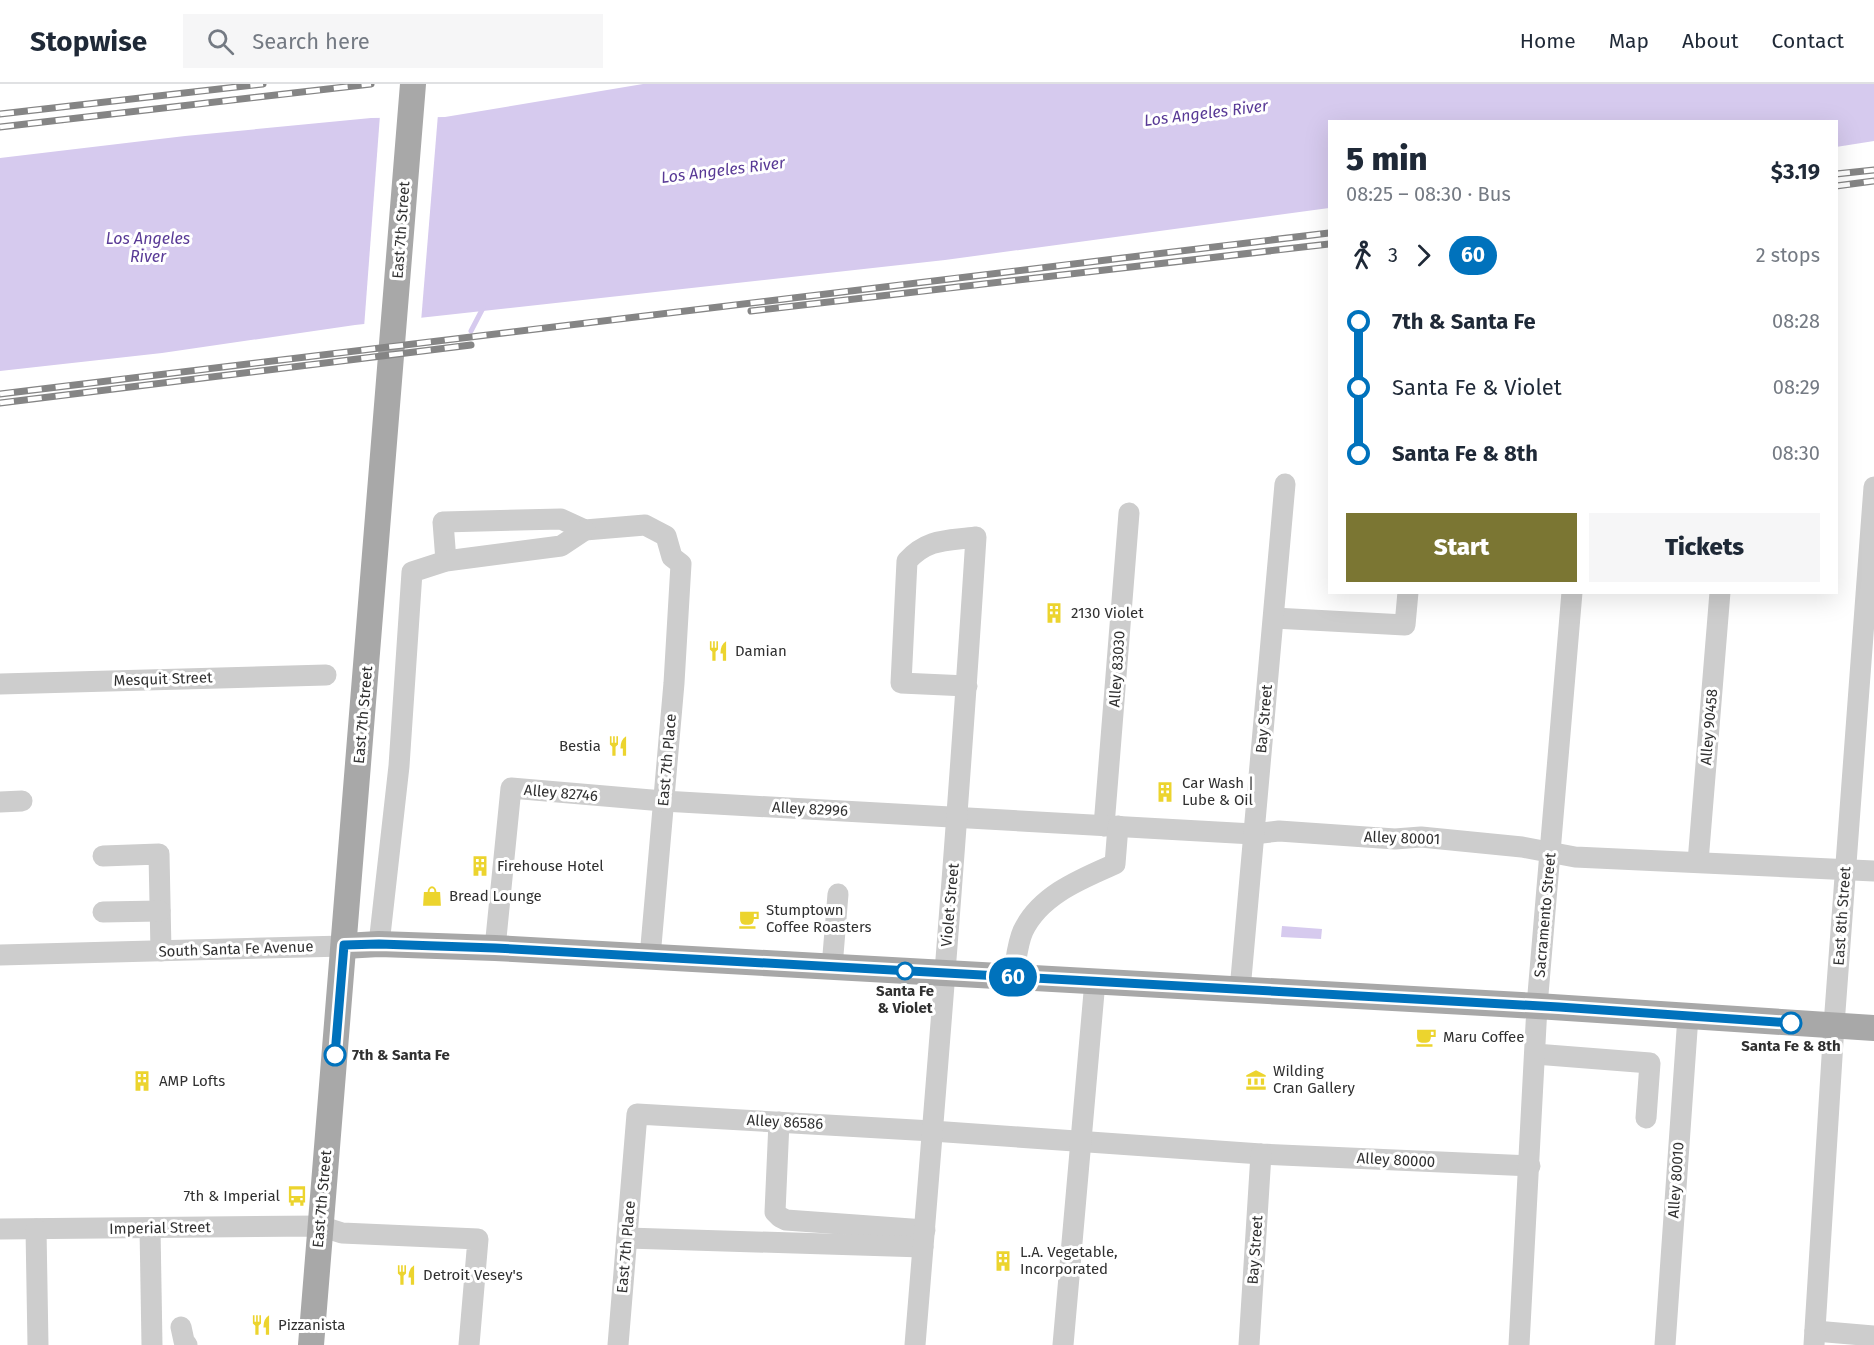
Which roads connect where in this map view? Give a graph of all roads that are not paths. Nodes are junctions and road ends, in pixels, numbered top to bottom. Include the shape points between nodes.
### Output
1 (412, 84) edge
2 (1285, 484) dead end
3 (1874, 487) edge
4 (1129, 513) dead end
5 (585, 530) junction
6 (1872, 553) edge
7 (446, 561) junction
8 (1408, 594) edge
9 (1572, 594) edge
10 (1720, 594) edge
11 (1274, 618) junction
12 (326, 675) dead end
13 (0, 684) edge
14 (967, 686) junction
15 (22, 801) dead end
16 (663, 801) junction
17 (0, 802) edge
18 (957, 817) junction
19 (1111, 826) junction
20 (1253, 834) junction
21 (1550, 853) junction
22 (103, 856) dead end
23 (1698, 862) junction
24 (1846, 870) junction
25 (1874, 871) edge
26 (838, 894) dead end
27 (160, 911) junction
28 (103, 912) dead end
29 (379, 944) junction
30 (344, 945) junction
31 (495, 948) junction
32 (161, 951) junction
33 (0, 955) edge
34 (650, 957) junction
35 (832, 967) junction
36 (945, 974) junction
37 (1013, 977) junction
38 (1095, 981) junction
39 (1240, 990) junction
40 (1537, 1006) junction
41 (1688, 1016) junction
42 (1834, 1025) junction
43 (1874, 1028) edge
44 (1535, 1054) junction
45 (637, 1114) joint
46 (1646, 1118) dead end
47 (779, 1122) junction
48 (932, 1131) junction
49 (1081, 1142) junction
50 (1261, 1154) junction
51 (1530, 1166) junction
52 (320, 1226) junction
53 (150, 1228) junction
54 (0, 1229) edge
55 (36, 1229) junction
56 (627, 1238) junction
57 (924, 1239) junction
58 (1874, 1336) edge
59 (1814, 1338) edge
60 (38, 1345) edge
61 (152, 1345) edge
62 (311, 1345) edge
63 (469, 1345) edge
64 (618, 1345) edge
65 (915, 1345) edge
66 (1063, 1345) edge
67 (1249, 1345) edge
68 (1519, 1345) edge
69 (1665, 1345) edge

1 - 30 main road, East 7th Street
2 - 11 street, Bay Street
3 - 6 street, East 8th Street
4 - 19 street, Alley 83030
5 - 7 street via 561,546
5 - 7 street via 561,519 444,522
5 - 16 street, East 7th Place via 645,525 666,536 672,557 681,564
6 - 24 street, East 8th Street
7 - 29 street via 412,572 399,766
8 - 11 street via 1405,625
9 - 21 street, Sacramento Street
10 - 23 street, Alley 90458
11 - 20 street, Bay Street
12 - 13 street, Mesquit Street
14 - 14 street, Violet Street via 976,537 928,544 907,561 901,683
14 - 18 street, Violet Street
15 - 17 street
16 - 18 street, Alley 82996
16 - 31 street, Alley 82746 via 511,788
16 - 34 street, East 7th Place
18 - 19 street, Alley 82996
18 - 36 street, Violet Street
19 - 20 street, Alley 80001
19 - 37 street, Alley 83030 via 1115,864 1057,893 1038,909 1022,932
20 - 21 street, Alley 80001 via 1279,831 1395,839 1421,837
20 - 39 street, Bay Street
21 - 23 street, Alley 80001 via 1575,858
21 - 40 street, Sacramento Street
22 - 27 street via 159,854
23 - 24 street, Alley 80001
24 - 25 street, Alley 80001
24 - 42 street, East 8th Street
26 - 35 street
27 - 28 street
27 - 32 street
29 - 30 main road, South Santa Fe Avenue
29 - 31 main road, South Santa Fe Avenue
30 - 32 street, South Santa Fe Avenue
30 - 52 main road, East 7th Street
31 - 34 main road, South Santa Fe Avenue
32 - 33 street, South Santa Fe Avenue
34 - 35 main road, South Santa Fe Avenue
35 - 36 main road, South Santa Fe Avenue
36 - 37 main road, South Santa Fe Avenue
36 - 48 street, Violet Street
37 - 38 main road, South Santa Fe Avenue
38 - 39 main road, South Santa Fe Avenue
38 - 49 street
39 - 40 main road, South Santa Fe Avenue
40 - 41 main road, South Santa Fe Avenue
40 - 44 street, Sacramento Street
41 - 42 main road, South Santa Fe Avenue
41 - 69 street, Alley 80010
42 - 43 main road, South Santa Fe Avenue
42 - 59 street, East 8th Street
44 - 46 street via 1650,1063
44 - 51 street, Sacramento Street
45 - 47 street, Alley 86586
45 - 56 street, East 7th Place
47 - 48 street, Alley 86586
47 - 57 street via 775,1212 786,1220
48 - 49 street, Alley 86586
48 - 57 street, Violet Street
49 - 50 street, Alley 80000
49 - 66 street
50 - 51 street, Alley 80000
50 - 67 street, Bay Street
51 - 68 street, Sacramento Street
52 - 53 street, Imperial Street
52 - 62 main road, East 7th Street
52 - 63 street, Imperial Street via 342,1233 478,1239
53 - 55 street, Imperial Street
53 - 61 street
54 - 55 street, Imperial Street
55 - 60 street
56 - 57 street via 888,1248
56 - 64 street, East 7th Place
57 - 65 street, Violet Street
58 - 59 street

